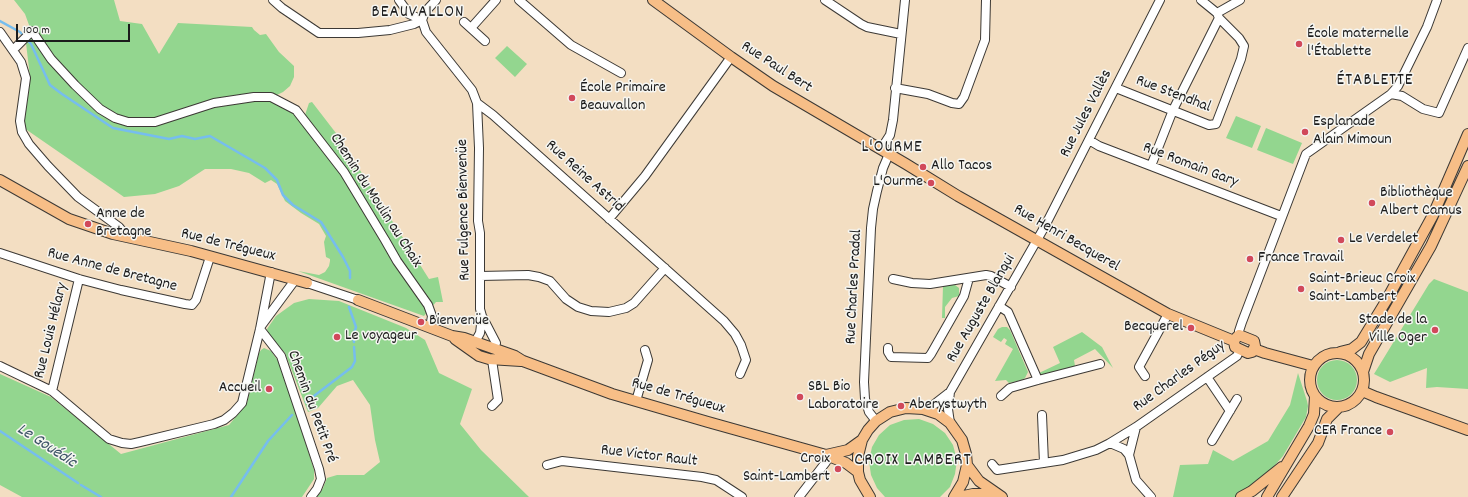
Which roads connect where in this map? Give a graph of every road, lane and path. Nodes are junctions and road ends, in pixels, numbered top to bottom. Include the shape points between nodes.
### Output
1 (273, 0) edge
2 (399, 0) edge
3 (436, 0) edge
4 (496, 0) edge
5 (519, 0) edge
6 (653, 0) edge
7 (825, 0) edge
8 (905, 0) edge
9 (986, 0) edge
10 (1160, 0) edge
11 (1201, 0) edge
12 (1240, 0) edge
13 (1438, 0) edge
14 (1218, 16) junction
15 (422, 20) junction
16 (0, 32) edge
17 (901, 34) junction
18 (485, 41) dead end
19 (1468, 48) edge
20 (13, 50) junction
21 (731, 57) junction
22 (621, 74) dead end
23 (896, 88) junction
24 (1116, 88) junction
25 (1391, 94) junction
26 (477, 103) junction
27 (1173, 110) junction
28 (1468, 134) edge
29 (1089, 140) junction
30 (885, 152) junction
31 (1152, 166) junction
32 (1468, 166) edge
33 (0, 180) edge
34 (1281, 216) junction
35 (609, 219) junction
36 (123, 236) junction
37 (1038, 240) junction
38 (0, 252) edge
39 (210, 257) junction
40 (665, 268) junction
41 (271, 272) junction
42 (480, 276) junction
43 (80, 278) junction
44 (894, 278) dead end
45 (969, 278) junction
46 (295, 280) junction
47 (307, 283) joint
48 (1011, 287) junction
49 (358, 300) joint
50 (1000, 306) junction
51 (1168, 314) junction
52 (482, 316) junction
53 (430, 328) junction
54 (260, 329) junction
55 (452, 336) junction
56 (475, 342) junction
57 (1237, 342) junction
58 (498, 348) junction
59 (888, 348) dead end
60 (1254, 349) junction
61 (645, 350) dead end
62 (1340, 352) junction
63 (484, 357) junction
64 (523, 361) junction
65 (1100, 364) dead end
66 (0, 366) edge
67 (1313, 366) junction
68 (1363, 372) junction
69 (740, 374) dead end
70 (1145, 376) dead end
71 (1207, 377) junction
72 (1038, 380) junction
73 (1362, 390) junction
74 (52, 391) junction
75 (950, 392) junction
76 (1001, 396) dead end
77 (1315, 396) junction
78 (1237, 399) dead end
79 (636, 401) junction
80 (492, 406) dead end
81 (1339, 407) junction
82 (923, 409) junction
83 (1230, 411) junction
84 (1042, 414) dead end
85 (876, 421) junction
86 (950, 423) junction
87 (1136, 427) junction
88 (1468, 430) edge
89 (862, 440) junction
90 (1212, 441) dead end
91 (1110, 443) junction
92 (1129, 454) junction
93 (826, 455) junction
94 (1288, 462) junction
95 (1044, 463) junction
96 (992, 464) dead end
97 (547, 465) dead end
98 (967, 465) junction
99 (859, 476) junction
100 (311, 497) edge
101 (742, 497) edge
102 (799, 497) edge
103 (864, 497) edge
104 (870, 497) edge
105 (954, 497) edge
106 (959, 497) edge
107 (991, 497) edge
108 (1002, 497) edge
109 (1151, 497) edge
110 (1241, 497) edge
111 (1267, 497) edge
112 (1282, 497) edge

1 - 15 street via 319,33 358,34 390,30
2 - 15 street via 409,14
3 - 15 street via 425,12
4 - 18 street via 467,25
5 - 22 street via 570,45
6 - 21 main road, Rue Paul Bert
7 - 17 street via 867,27
8 - 17 street, Rue Charles Pradal
9 - 23 street via 985,40 960,104
10 - 24 street, Rue Jules Vallès
11 - 14 street
12 - 14 street
13 - 25 street via 1398,86
14 - 27 street
14 - 27 street, Rue Stendhal via 1244,46 1216,124 1209,125
15 - 26 street, Rue Reine Astrid via 426,32 472,90
16 - 20 street
17 - 23 street, Rue Charles Pradal
19 - 25 street via 1439,113 1423,109 1402,96
20 - 36 street via 21,62 26,78 20,121 22,132 29,144 78,197 119,226 124,233
20 - 53 street, Chemin du Moulin au Chaix via 28,36 100,109 128,122 155,122 214,103 254,97 271,97 296,110 344,172 396,261 428,305 432,316
21 - 30 main road, Rue Paul Bert via 773,86
21 - 35 street via 645,176
23 - 30 street, Rue Charles Pradal via 890,135
24 - 27 street, Rue Stendhal
24 - 29 street, Rue Jules Vallès
25 - 34 street via 1306,154
26 - 35 street, Rue Reine Astrid
26 - 42 street, Rue Fulgence Bienvenüe
27 - 31 street
28 - 62 main road via 1433,215 1386,301 1361,342 1352,349
29 - 31 street, Rue Romain Gary
29 - 37 street, Rue Jules Vallès
30 - 37 main road, Rue Henri Becquerel
30 - 85 street, Rue Charles Pradal via 871,228 864,382 869,412
31 - 34 street, Rue Romain Gary
32 - 68 main road via 1431,246 1369,354
33 - 36 main road, Rue de Trégueux via 69,219
34 - 57 street
35 - 40 street, Rue Reine Astrid
36 - 39 main road, Rue de Trégueux
37 - 48 street, Rue Auguste Blanqui
37 - 51 main road, Rue Henri Becquerel
38 - 43 street, Rue Anne de Bretagne
39 - 41 main road, Rue de Trégueux
39 - 43 street, Rue Anne de Bretagne via 192,305 121,290
40 - 42 street via 634,303 609,312 578,307 566,299 550,281 539,277
40 - 69 street, Rue Reine Astrid via 735,334 742,345 746,360
41 - 46 main road, Rue de Trégueux
41 - 54 street
42 - 52 street, Rue Fulgence Bienvenüe
43 - 74 street, Rue Louis Hélary
44 - 45 street via 930,284
45 - 48 street via 991,276
45 - 59 street via 964,296 928,358 891,357
46 - 47 main road, Rue de Trégueux
46 - 54 street
47 - 49 street, Rue de Trégueux
48 - 50 street, Rue Auguste Blanqui
49 - 53 main road, Rue de Trégueux
50 - 72 street via 1008,312
50 - 75 street, Rue Auguste Blanqui
51 - 57 main road, Rue Henri Becquerel
51 - 70 street via 1139,367
52 - 56 street, Rue Fulgence Bienvenüe via 480,333
52 - 58 street, Rue Fulgence Bienvenüe
53 - 55 main road, Rue de Trégueux
54 - 74 street via 242,403 224,420 214,424 136,443 122,443 109,439
54 - 100 street, Chemin du Petit Pré via 281,356 319,469 321,479
55 - 56 main road, Rue de Trégueux
55 - 63 main road, Rue de Trégueux
56 - 58 main road, Rue de Trégueux
56 - 63 main road via 475,349
57 - 60 main road via 1248,353
57 - 60 main road via 1254,341
57 - 71 street, Rue Charles Péguy via 1237,356
58 - 63 main road
58 - 64 main road, Rue de Trégueux
60 - 67 main road
61 - 79 street via 648,360
62 - 67 main road via 1324,355
62 - 68 main road via 1354,358
63 - 64 main road, Rue de Trégueux
63 - 80 street via 498,400
64 - 79 main road, Rue de Trégueux
65 - 72 street
66 - 74 street
67 - 77 main road via 1309,381
68 - 73 main road via 1365,378
71 - 83 street
71 - 87 street, Rue Charles Péguy
72 - 76 street via 1010,388
73 - 81 main road via 1353,402
73 - 88 main road via 1376,398
75 - 82 street, Rue Auguste Blanqui via 932,406
75 - 86 street, Rue Auguste Blanqui
77 - 81 main road via 1326,405
77 - 94 main road via 1310,426
78 - 83 street
79 - 93 main road, Rue de Trégueux
81 - 112 main road via 1327,419 1318,443
82 - 85 main road via 906,408 890,412
82 - 86 main road via 938,414
83 - 90 street
84 - 95 street
85 - 89 main road
86 - 98 main road via 962,440
87 - 91 street, Rue Charles Péguy
87 - 92 street, Rue Charles Péguy
89 - 93 main road, Rue de Trégueux via 848,450
89 - 99 main road via 858,456
91 - 92 street
91 - 95 street, Rue Charles Péguy via 1081,455
92 - 109 street, Rue Charles Péguy via 1136,480
93 - 99 main road, Rue de Trégueux via 846,463
93 - 102 street via 826,462
94 - 110 main road
94 - 111 main road
95 - 96 street, Rue Charles Péguy via 997,470
97 - 101 street, Rue Victor Rault via 562,461 702,477 716,480
98 - 105 main road via 963,482
98 - 108 main road via 979,481
99 - 103 street
99 - 104 main road
106 - 107 main road via 973,494

